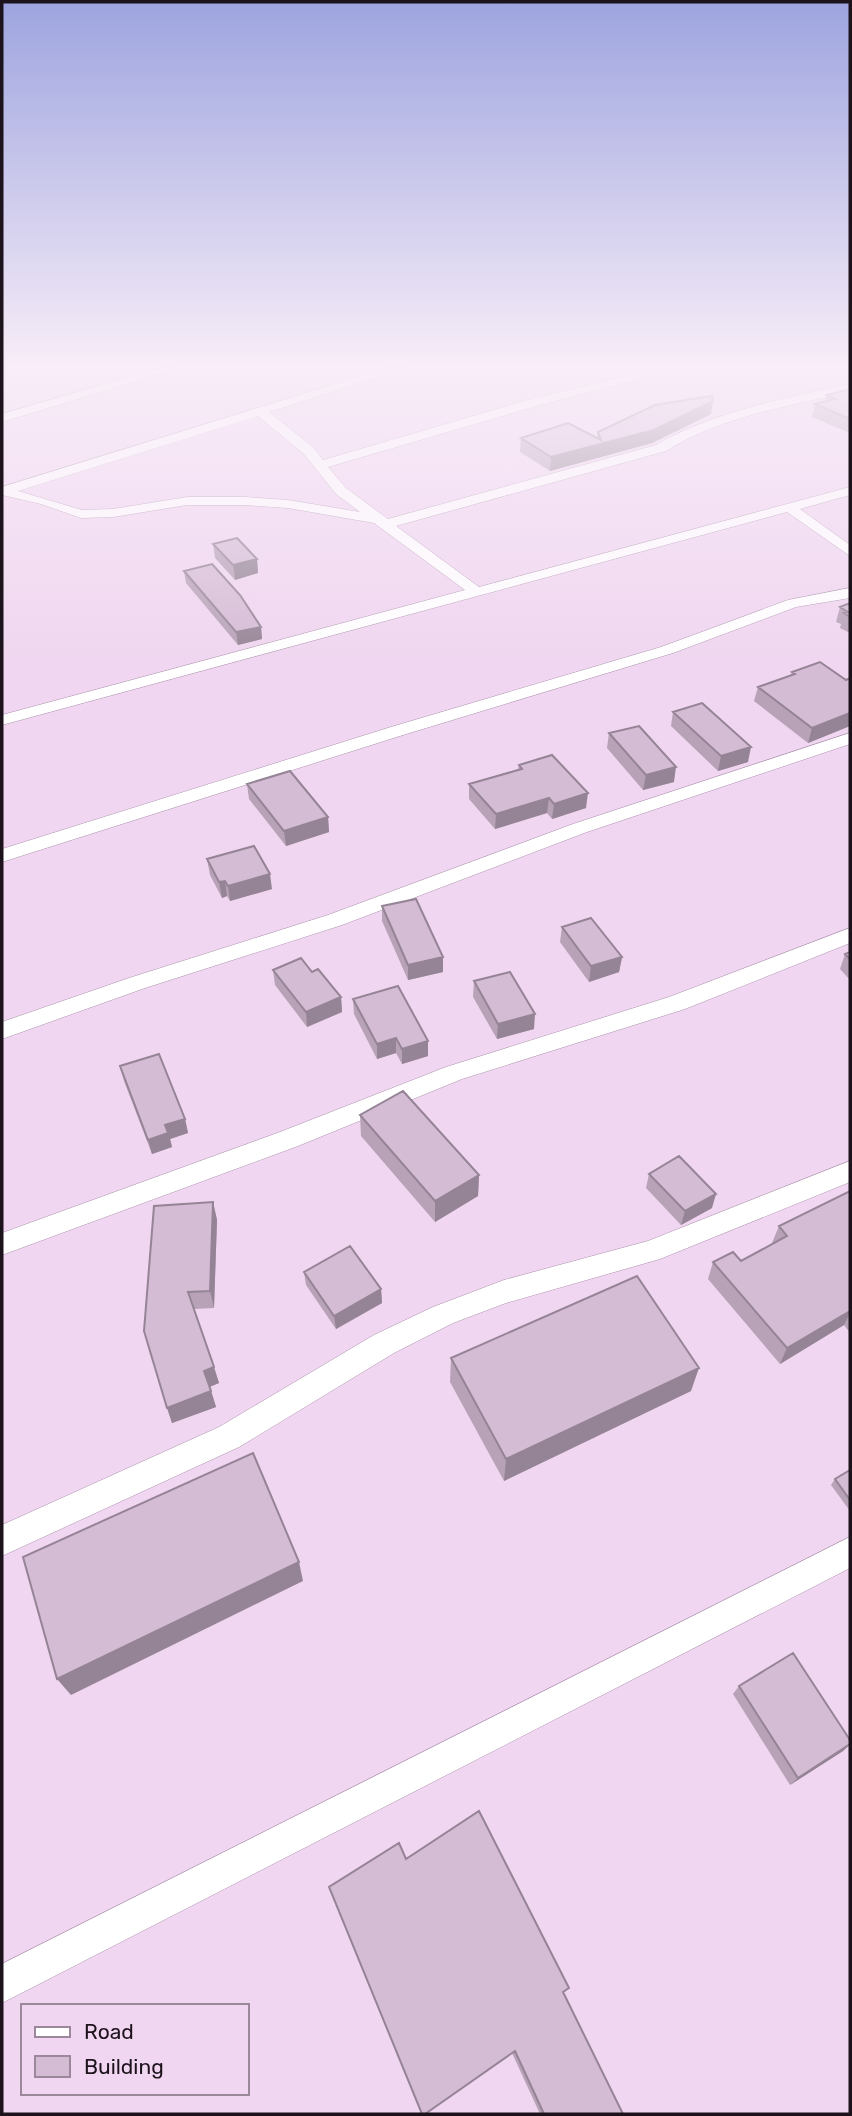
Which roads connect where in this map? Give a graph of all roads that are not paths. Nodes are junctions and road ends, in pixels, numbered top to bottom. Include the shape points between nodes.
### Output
1 (80, 467) edge
2 (321, 467) edge
3 (591, 467) edge
4 (2, 491) edge
5 (850, 491) edge
6 (789, 507) junction
7 (382, 522) junction
8 (850, 552) edge
9 (475, 591) junction
10 (850, 593) edge
11 (2, 720) edge
12 (850, 738) edge
13 (2, 856) edge
14 (850, 935) edge
15 (2, 1031) edge
16 (850, 1171) edge
17 (2, 1244) edge
18 (2, 1541) edge
19 (850, 1552) edge
20 (2, 1984) edge

1 - 4 street
2 - 7 street via 341,491
3 - 7 street
4 - 7 street via 81,514 187,501 244,500
5 - 6 street
6 - 8 street
6 - 9 street
7 - 9 street
9 - 11 street
10 - 13 street via 793,603 667,650
12 - 15 street via 580,828 335,920
14 - 17 street via 677,1003 454,1073
16 - 18 street via 651,1251 503,1292 443,1315 384,1344 229,1437
19 - 20 street

